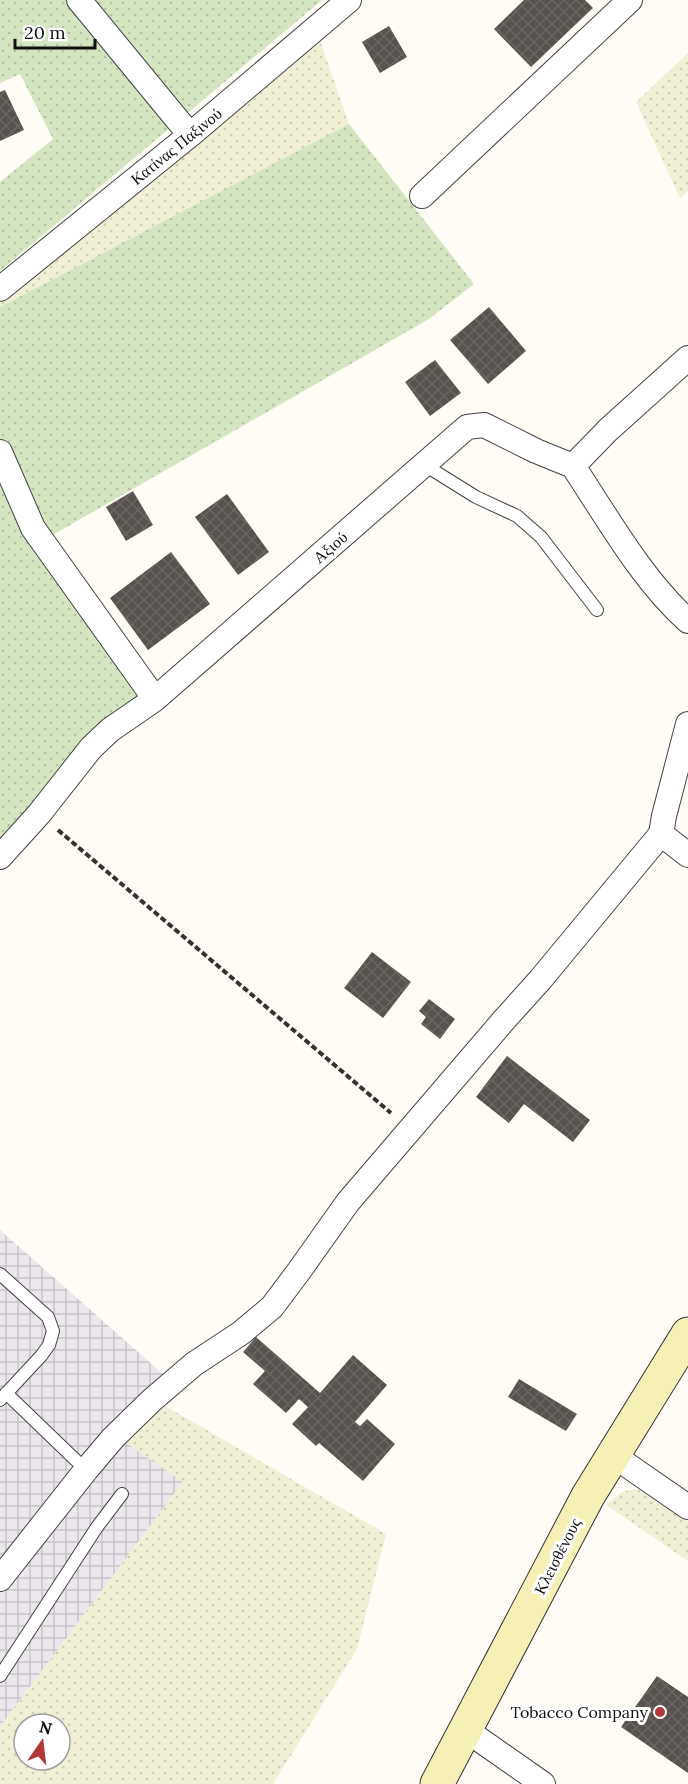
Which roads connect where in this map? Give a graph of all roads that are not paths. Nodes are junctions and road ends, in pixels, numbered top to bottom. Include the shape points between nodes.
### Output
1 (79, 0) edge
2 (349, 0) edge
3 (630, 0) edge
4 (190, 135) junction
5 (422, 196) dead end
6 (0, 290) edge
7 (688, 358) edge
8 (0, 452) edge
9 (423, 464) junction
10 (573, 465) junction
11 (597, 610) dead end
12 (688, 621) edge
13 (155, 699) junction
14 (688, 724) edge
15 (661, 834) junction
16 (688, 855) edge
17 (0, 857) edge
18 (0, 1274) edge
19 (688, 1334) edge
20 (3, 1396) edge
21 (614, 1456) junction
22 (86, 1470) junction
23 (122, 1494) dead end
24 (688, 1507) edge
25 (0, 1579) edge
26 (0, 1676) edge
27 (466, 1730) junction
28 (437, 1784) edge
29 (543, 1784) edge

1 - 4 street
2 - 4 street, Κατίνας Παξινού
3 - 5 street
4 - 6 street, Κατίνας Παξινού
7 - 10 street
8 - 13 street via 33,528
9 - 10 street, Αξιού via 466,427 484,425
9 - 11 lane via 476,497 517,516 541,537
9 - 13 street, Αξιού
10 - 12 street via 649,579
13 - 17 street, Αξιού via 91,748
14 - 15 street
15 - 16 street
15 - 22 street via 348,1202 272,1307 152,1400
18 - 20 lane via 48,1317 53,1331 41,1356
19 - 21 main road, Κλεισθένους
20 - 22 lane
21 - 24 street
21 - 27 main road, Κλεισθένους via 588,1496
22 - 25 street
23 - 26 lane
27 - 28 main road, Κλεισθένους
27 - 29 street

